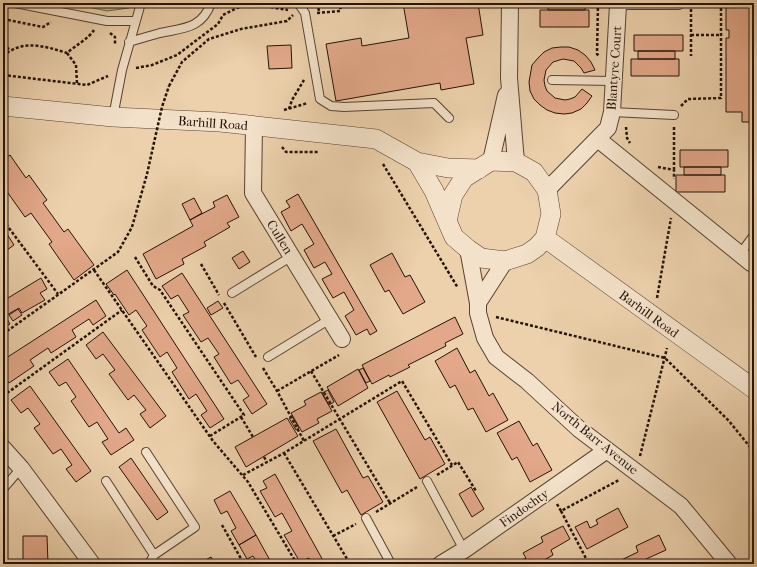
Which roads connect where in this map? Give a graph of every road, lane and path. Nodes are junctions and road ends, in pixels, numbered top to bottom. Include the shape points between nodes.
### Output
1 (15, 3) edge
2 (141, 3) edge
3 (210, 3) edge
4 (298, 3) edge
5 (318, 3) edge
6 (510, 3) edge
7 (721, 3) edge
8 (618, 5) joint
9 (679, 6) dead end
10 (691, 7) dead end
11 (319, 13) dead end
12 (3, 19) edge
13 (52, 21) dead end
14 (135, 21) junction
15 (287, 21) dead end
16 (295, 21) dead end
17 (88, 27) dead end
18 (108, 32) dead end
19 (691, 35) junction
20 (721, 35) junction
21 (129, 42) junction
22 (3, 44) edge
23 (10, 50) junction
24 (113, 51) dead end
25 (67, 53) junction
26 (3, 56) edge
27 (691, 56) dead end
28 (108, 70) dead end
29 (122, 70) junction
30 (303, 72) dead end
31 (3, 75) edge
32 (107, 77) junction
33 (509, 78) junction
34 (304, 80) junction
35 (552, 80) dead end
36 (614, 81) junction
37 (77, 84) junction
38 (306, 88) dead end
39 (307, 95) dead end
40 (3, 106) edge
41 (289, 109) junction
42 (282, 111) dead end
43 (612, 112) junction
44 (674, 115) junction
45 (113, 117) junction
46 (448, 118) dead end
47 (254, 126) junction
48 (599, 140) junction
49 (417, 162) junction
50 (516, 162) junction
51 (485, 165) junction
52 (674, 170) dead end
53 (547, 190) junction
54 (674, 200) junction
55 (3, 220) edge
56 (447, 221) junction
57 (754, 235) edge
58 (545, 238) junction
59 (468, 249) junction
60 (740, 254) junction
61 (292, 256) junction
62 (135, 257) dead end
63 (505, 261) junction
64 (201, 264) dead end
65 (754, 264) edge
66 (94, 270) junction
67 (58, 294) junction
68 (232, 294) dead end
69 (478, 303) junction
70 (656, 304) dead end
71 (122, 310) junction
72 (330, 319) junction
73 (671, 330) junction
74 (3, 334) edge
75 (342, 339) joint
76 (268, 357) dead end
77 (311, 371) junction
78 (754, 389) edge
79 (277, 391) junction
80 (3, 396) edge
81 (240, 417) junction
82 (340, 419) junction
83 (210, 436) junction
84 (253, 437) dead end
85 (304, 441) junction
86 (3, 448) edge
87 (607, 450) junction
88 (146, 452) dead end
89 (284, 453) junction
90 (264, 457) dead end
91 (267, 462) junction
92 (452, 465) junction
93 (21, 468) junction
94 (636, 472) junction
95 (243, 476) junction
96 (106, 481) dead end
97 (427, 481) junction
98 (3, 489) edge
99 (549, 490) junction
100 (476, 491) dead end
101 (390, 503) junction
102 (561, 511) junction
103 (366, 518) junction
104 (222, 525) dead end
105 (333, 536) junction
106 (464, 550) junction
107 (154, 555) junction
108 (92, 564) edge
109 (149, 564) edge
110 (244, 564) edge
111 (297, 564) edge
112 (350, 564) edge
113 (392, 564) edge
114 (441, 564) edge
115 (589, 564) edge
116 (729, 564) edge

1 - 14 lane via 107,21
2 - 14 lane
3 - 21 lane via 207,14 196,23 183,29
4 - 46 lane via 305,14 320,99 331,106 344,107 434,103
5 - 11 path
6 - 33 street
7 - 20 path
8 - 9 lane, Blantyre Court
8 - 36 street, Blantyre Court
10 - 19 path
12 - 13 path via 43,27
14 - 21 lane
15 - 66 path, bridge via 241,28 209,39 182,62 169,86 162,107 132,227 118,252
16 - 29 path via 294,13 288,10 252,4 237,8 223,16 218,24 177,55 152,65
17 - 25 path via 96,28 91,35
18 - 24 path via 115,37
19 - 20 path
19 - 27 path
20 - 44 path via 721,98 688,99
21 - 29 lane
22 - 23 path
23 - 25 path via 29,44
23 - 26 path
25 - 37 path via 76,65
28 - 32 path
29 - 32 path
29 - 45 lane
30 - 34 path
31 - 37 path
32 - 37 path via 87,85
33 - 50 street
33 - 51 street
34 - 38 path
34 - 41 path
35 - 36 lane
36 - 43 street, Blantyre Court
39 - 41 path via 308,103
40 - 45 street, Barhill Road
41 - 42 path
43 - 44 lane
43 - 48 street, Blantyre Court via 608,128
44 - 52 path
45 - 47 street, Barhill Road
47 - 49 street, Barhill Road via 376,139
47 - 61 street, Cullen via 252,193
48 - 53 street, Blantyre Court
48 - 54 street
49 - 51 street, Barhill Road via 448,168
49 - 56 street via 434,191
50 - 51 street
50 - 53 street via 534,172
51 - 56 street via 464,178 453,195
53 - 58 street via 551,214
54 - 60 street
54 - 70 path
55 - 67 path
56 - 59 street via 454,237
57 - 60 lane
58 - 63 street via 527,254
58 - 73 street, Barhill Road
59 - 63 street via 481,258
59 - 69 street, North Barr Avenue
60 - 65 street
61 - 68 lane
61 - 72 street, Cullen
62 - 81 path via 244,415
63 - 69 street
64 - 79 path
66 - 67 path
66 - 71 path
67 - 74 path
69 - 87 street, North Barr Avenue via 485,338 496,357 527,380 579,429
71 - 80 path
71 - 83 path
72 - 75 street, Cullen
72 - 76 lane
73 - 78 street, Barhill Road
73 - 94 path
75 - 77 path via 347,350
77 - 79 path
77 - 82 path
79 - 85 path
81 - 83 path
81 - 84 path
82 - 85 path
82 - 92 path via 402,381
82 - 101 path
83 - 95 path
85 - 89 path
86 - 93 street
87 - 94 street, North Barr Avenue
87 - 99 street, Findochty
88 - 107 lane via 195,527
89 - 91 path
89 - 105 path
90 - 91 path
91 - 95 path
92 - 97 path
92 - 100 path via 458,462
93 - 98 lane
93 - 108 street
94 - 102 path
94 - 116 street, North Barr Avenue via 681,506
95 - 111 path
96 - 107 lane
97 - 101 path
97 - 106 lane
99 - 102 path
99 - 106 street, Findochty
101 - 103 path
102 - 115 path
103 - 105 path
103 - 113 lane
104 - 110 path
105 - 112 path
106 - 114 street, Findochty
107 - 109 lane

